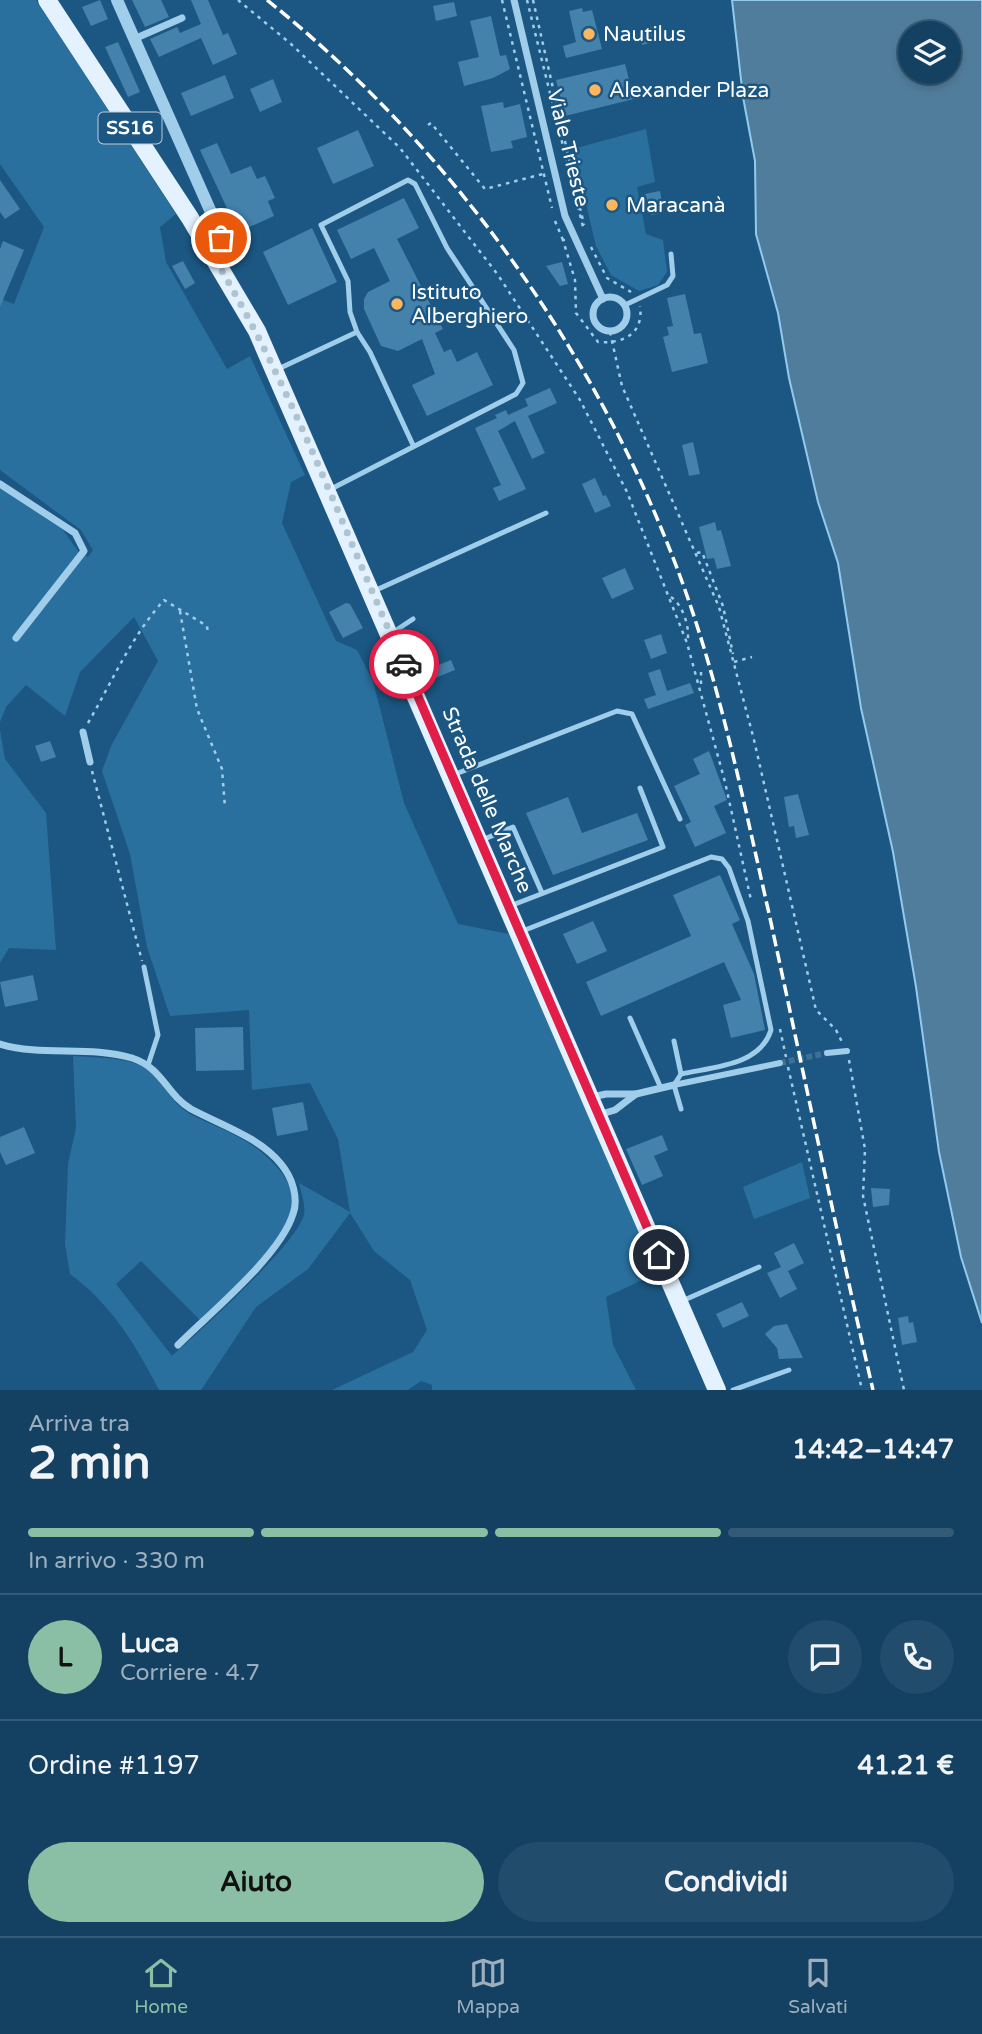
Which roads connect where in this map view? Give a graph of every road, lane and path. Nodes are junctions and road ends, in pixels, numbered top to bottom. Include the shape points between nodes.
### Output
1 (47, 0) edge
2 (117, 0) edge
3 (238, 0) edge
4 (502, 0) edge
5 (514, 0) edge
6 (527, 0) edge
7 (533, 0) edge
8 (182, 18) dead end
9 (134, 39) junction
10 (428, 125) dead end
11 (405, 144) dead end
12 (400, 148) junction
13 (584, 232) junction
14 (573, 237) junction
15 (671, 254) dead end
16 (213, 256) junction
17 (637, 298) junction
18 (603, 299) junction
19 (625, 305) junction
20 (576, 313) junction
21 (570, 316) dead end
22 (357, 332) junction
23 (610, 332) junction
24 (544, 333) dead end
25 (537, 337) junction
26 (613, 343) junction
27 (276, 370) junction
28 (413, 445) junction
29 (0, 484) edge
30 (329, 490) junction
31 (547, 513) dead end
32 (373, 592) junction
33 (180, 611) junction
34 (414, 620) dead end
35 (208, 634) dead end
36 (390, 634) junction
37 (16, 638) dead end
38 (751, 657) dead end
39 (733, 660) junction
40 (701, 672) dead end
41 (700, 688) junction
42 (83, 732) joint
43 (90, 762) joint
44 (453, 775) junction
45 (640, 788) dead end
46 (225, 808) dead end
47 (680, 819) dead end
48 (479, 842) junction
49 (542, 893) junction
50 (752, 902) dead end
51 (507, 907) junction
52 (518, 933) junction
53 (144, 967) joint
54 (630, 1018) dead end
55 (778, 1018) dead end
56 (674, 1041) dead end
57 (0, 1044) edge
58 (848, 1051) junction
59 (827, 1053) tunnel mouth
60 (780, 1063) tunnel mouth
61 (148, 1065) junction
62 (681, 1074) junction
63 (674, 1085) junction
64 (660, 1086) junction
65 (636, 1094) junction
66 (590, 1098) junction
67 (681, 1109) dead end
68 (598, 1115) junction
69 (760, 1268) dead end
70 (679, 1302) junction
71 (178, 1345) dead end
72 (789, 1370) dead end
73 (717, 1390) edge
74 (733, 1390) edge
75 (862, 1390) edge
76 (904, 1390) edge

1 - 16 main road, SS16
2 - 9 street
3 - 12 path
4 - 10 path via 543,174 485,189 431,123
5 - 14 street, Viale Trieste
6 - 13 path
7 - 13 path
8 - 9 street
9 - 16 street via 218,228 221,238
11 - 12 path
12 - 25 path via 498,275
13 - 14 path
13 - 17 path via 607,278
14 - 18 street, Viale Trieste
14 - 20 path via 563,240 578,297
15 - 17 lane via 673,276 667,285
16 - 27 main road, Strada delle Marche / SS16
17 - 19 lane
17 - 26 path via 641,307 638,327 631,336
18 - 19 street via 615,298
18 - 23 street via 594,306 593,318 599,328
19 - 23 street via 626,320
20 - 21 path
20 - 26 path via 598,342
22 - 27 lane
22 - 28 lane
22 - 28 lane via 348,281 321,225 408,180 415,184 447,248 514,350 523,383 516,394
23 - 26 path
24 - 25 path
25 - 41 path via 604,445 671,597
26 - 39 path via 622,386 719,607
27 - 30 main road, Strada delle Marche / SS16
28 - 30 lane
29 - 37 street via 75,533 84,551
30 - 32 main road, Strada delle Marche / SS16
31 - 32 lane
32 - 36 main road, Strada delle Marche / SS16
33 - 35 path via 207,626
33 - 42 path via 164,600 142,625
33 - 46 path via 197,709 222,769
34 - 36 lane
36 - 44 main road, Strada delle Marche / SS16
38 - 39 path
39 - 58 path via 816,1010
40 - 41 path
41 - 50 path
42 - 43 street
43 - 53 path
44 - 47 lane via 617,711 632,713
44 - 48 main road, Strada delle Marche / SS16
45 - 49 lane via 663,847
48 - 49 lane via 513,827
48 - 51 main road, Strada delle Marche / SS16
49 - 51 lane
51 - 52 main road, Strada delle Marche / SS16
52 - 62 lane via 711,857 722,859 748,921 771,1030 768,1039 741,1061
52 - 66 main road, Strada delle Marche / SS16
53 - 61 lane via 158,1035
54 - 64 lane
55 - 75 path
56 - 62 lane
57 - 61 street via 92,1052
58 - 59 street
58 - 76 path via 865,1149 863,1196
60 - 63 street
61 - 71 street via 188,1107 241,1133 281,1164 296,1198 282,1236
62 - 63 lane
63 - 64 street
63 - 67 lane
64 - 65 street
65 - 66 street
65 - 68 street via 615,1110
66 - 68 main road, Strada delle Marche / SS16
68 - 70 main road, Strada delle Marche / SS16
69 - 70 lane
70 - 73 main road, Strada delle Marche / SS16
72 - 74 lane

